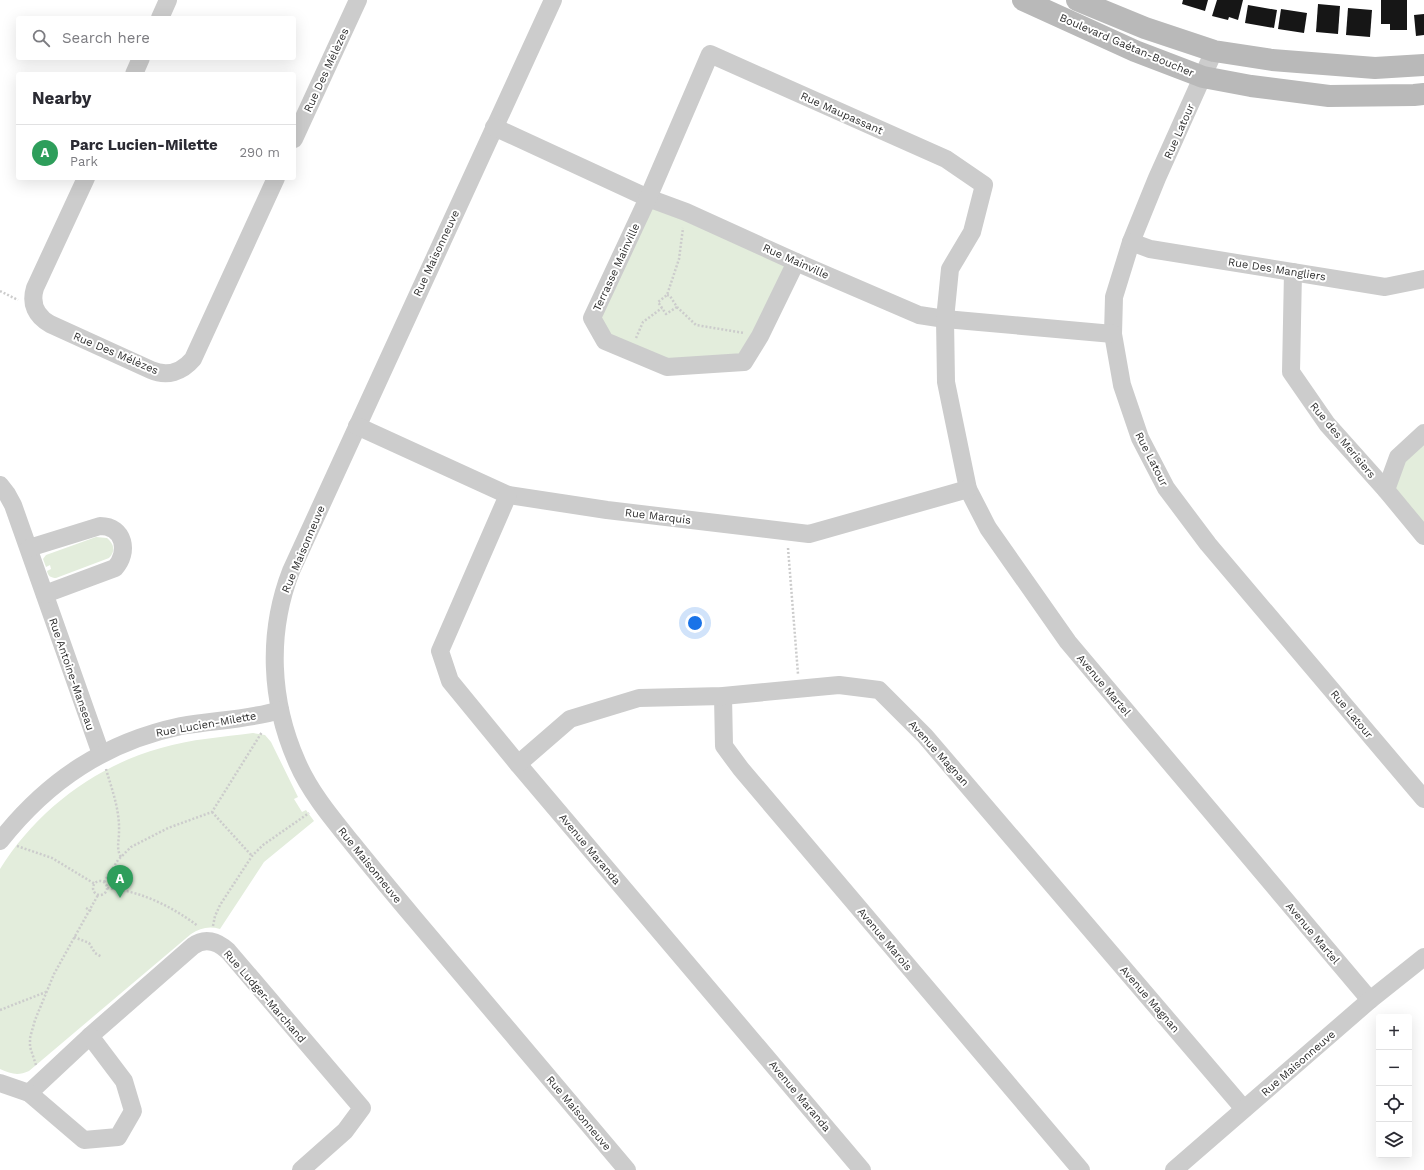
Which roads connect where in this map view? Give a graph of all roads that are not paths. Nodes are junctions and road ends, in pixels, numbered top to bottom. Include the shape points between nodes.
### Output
1 (168, 0) edge
2 (358, 0) edge
3 (553, 0) edge
4 (1023, 0) edge
5 (1077, 0) edge
6 (1047, 5) edge
7 (161, 16) edge
8 (1214, 51) junction
9 (140, 60) edge
10 (1424, 65) edge
11 (135, 72) edge
12 (1203, 77) junction
13 (1424, 94) edge
14 (494, 127) junction
15 (296, 135) edge
16 (85, 180) edge
17 (275, 180) edge
18 (648, 198) junction
19 (1131, 242) junction
20 (796, 262) junction
21 (1293, 272) junction
22 (1424, 279) edge
23 (945, 319) junction
24 (1114, 334) junction
25 (357, 426) junction
26 (1424, 433) edge
27 (0, 485) edge
28 (968, 489) junction
29 (1386, 490) junction
30 (508, 495) junction
31 (1424, 536) edge
32 (29, 548) junction
33 (45, 594) junction
34 (723, 696) junction
35 (280, 710) junction
36 (104, 761) junction
37 (518, 764) junction
38 (1422, 793) edge
39 (8, 843) edge
40 (1424, 957) edge
41 (1370, 1000) junction
42 (90, 1036) junction
43 (0, 1083) edge
44 (29, 1093) junction
45 (1244, 1109) junction
46 (301, 1170) edge
47 (627, 1170) edge
48 (862, 1170) edge
49 (1081, 1170) edge
50 (1174, 1170) edge

1 - 7 street
2 - 15 street, Rue Des Mélèzes
3 - 14 street, Rue Maisonneuve
4 - 6 street, Boulevard Gaétan-Boucher
5 - 8 street, Boulevard Gaétan-Boucher via 1145,28
6 - 12 street, Boulevard Gaétan-Boucher via 1135,51
8 - 10 street, Boulevard Gaétan-Boucher via 1272,60 1375,68
8 - 12 street, Rue Latour
9 - 11 street
12 - 13 street, Boulevard Gaétan-Boucher via 1329,96
12 - 19 street, Rue Latour
14 - 18 street, Rue Mainville
14 - 25 street, Rue Maisonneuve
16 - 17 street, Rue Des Mélèzes via 35,288 33,297 36,310 41,318 50,324 151,370 166,373 181,369 193,358
18 - 20 street, Rue Mainville via 686,212
18 - 20 street, Terrasse Mainville via 592,318 605,341 667,367 744,362 760,336
18 - 23 street, Rue Maupassant via 710,54 946,159 984,184 972,232 950,269
19 - 21 street, Rue Des Mangliers via 1150,249
19 - 24 street, Rue Latour via 1114,298
20 - 23 street, Rue Mainville via 918,315
21 - 22 street, Rue Des Mangliers via 1385,287
21 - 29 street, Rue des Merisiers via 1291,372 1327,424
23 - 24 street, Rue Mainville
23 - 28 street, Avenue Martel via 946,382
24 - 38 street, Rue Latour via 1122,386 1140,438 1166,488 1208,544
25 - 30 street, Rue Marquis
25 - 35 street, Rue Maisonneuve via 297,558 283,597 275,650
26 - 29 street, Rue des Merisiers via 1398,457
27 - 32 street, Rue Antoine-Manseau via 13,505
28 - 30 street, Rue Marquis via 809,534 607,510
28 - 41 street, Avenue Martel via 988,528 1068,642
29 - 31 street, Rue des Merisiers
30 - 37 street, Avenue Maranda via 440,651 450,681
32 - 33 street, Rue Antoine-Manseau
32 - 33 street via 100,526 112,528 121,537 123,554 114,568
33 - 36 street, Rue Antoine-Manseau
34 - 37 street, Avenue Magnan via 639,698 570,719
34 - 45 street, Avenue Magnan via 839,685 879,690 926,736
34 - 49 street, Avenue Marois via 724,746 741,769
35 - 36 street, Rue Lucien-Milette via 169,729 129,741
35 - 47 street, Rue Maisonneuve via 297,762 327,812 378,876
36 - 39 street, Rue Lucien-Milette via 70,774 46,793 20,817
37 - 48 street, Avenue Maranda
40 - 41 street, Rue Maisonneuve
41 - 45 street, Rue Maisonneuve
42 - 44 street, Rue Ludger-Marchand
42 - 44 street via 124,1082 133,1111 118,1137 84,1140
42 - 46 street, Rue Ludger-Marchand via 193,946 205,941 218,943 228,951 362,1108 345,1131
43 - 44 street
45 - 50 street, Rue Maisonneuve

